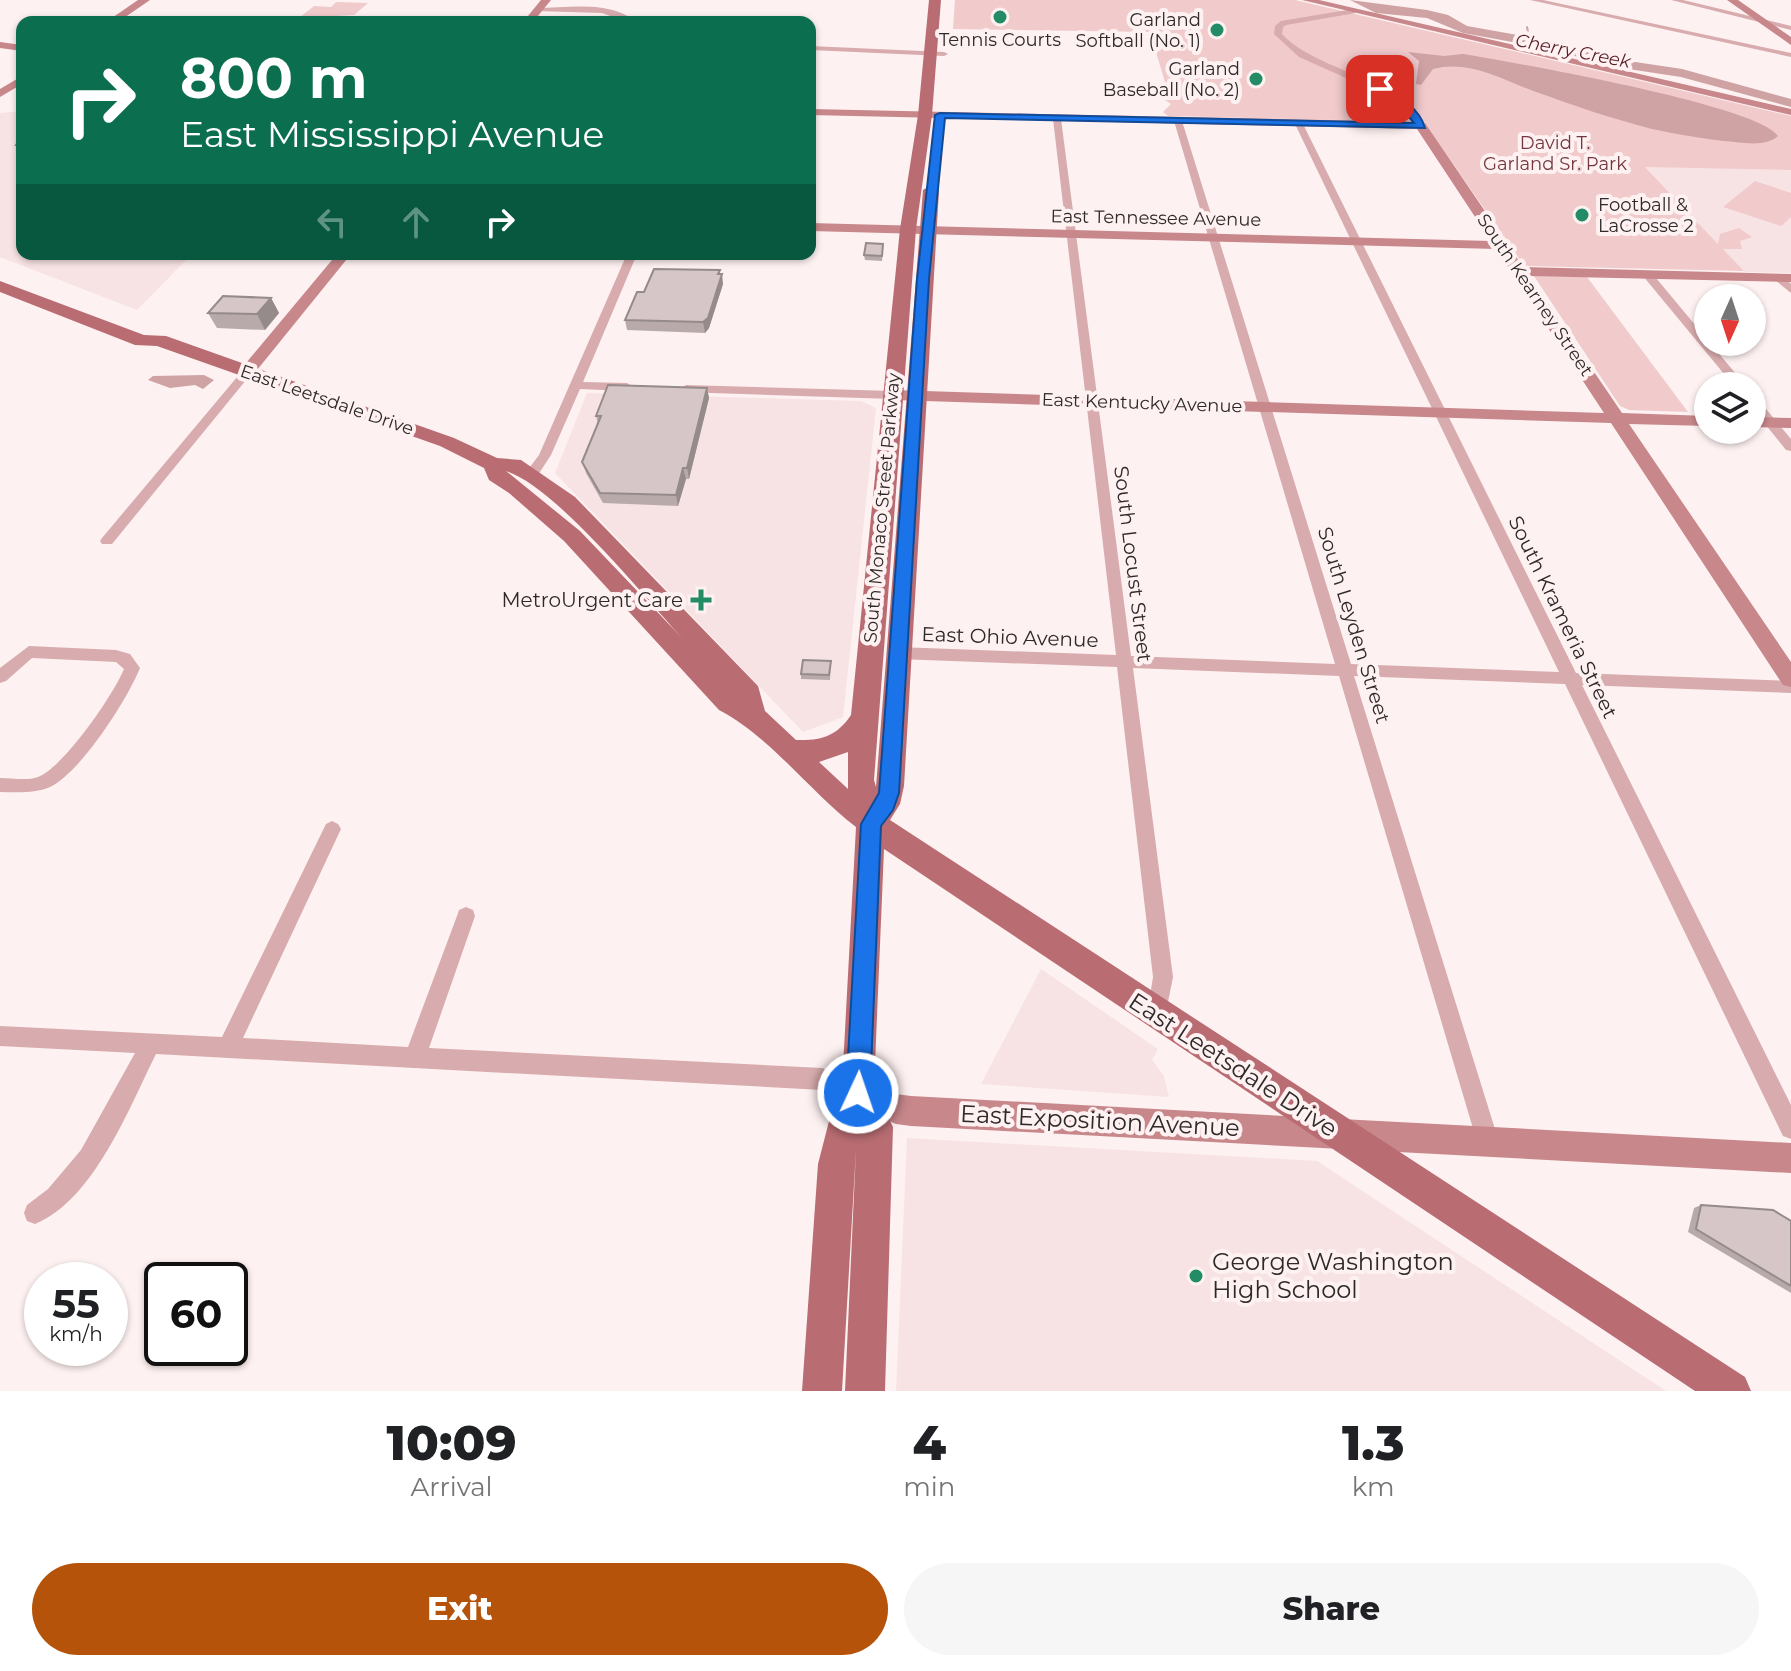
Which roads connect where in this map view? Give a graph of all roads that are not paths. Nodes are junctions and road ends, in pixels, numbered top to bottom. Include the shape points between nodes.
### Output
1 (145, 0) edge
2 (158, 0) edge
3 (546, 0) edge
4 (935, 0) edge
5 (948, 0) edge
6 (1307, 0) edge
7 (1674, 0) edge
8 (1732, 0) edge
9 (1540, 1) edge
10 (537, 10) junction
11 (1353, 11) junction
12 (120, 16) edge
13 (133, 16) edge
14 (532, 16) edge
15 (627, 16) edge
16 (1762, 21) junction
17 (1791, 28) edge
18 (1791, 42) edge
19 (816, 48) edge
20 (937, 51) junction
21 (1791, 55) edge
22 (816, 112) edge
23 (1791, 112) edge
24 (933, 115) junction
25 (1057, 119) junction
26 (1178, 121) junction
27 (1299, 124) junction
28 (1421, 126) junction
29 (816, 227) edge
30 (917, 230) junction
31 (1072, 234) junction
32 (1213, 238) junction
33 (1357, 241) junction
34 (1501, 245) junction
35 (339, 260) edge
36 (629, 260) edge
37 (0, 271) edge
38 (1518, 271) junction
39 (1647, 274) junction
40 (1785, 278) edge
41 (0, 286) edge
42 (1791, 290) edge
43 (159, 340) junction
44 (247, 372) junction
45 (1728, 372) edge
46 (575, 385) junction
47 (647, 387) edge
48 (679, 388) edge
49 (904, 396) junction
50 (1092, 402) junction
51 (1265, 407) junction
52 (1439, 412) junction
53 (1766, 417) edge
54 (1616, 418) junction
55 (1694, 421) edge
56 (1766, 422) edge
57 (1770, 422) junction
58 (1791, 423) edge
59 (1791, 447) edge
60 (493, 464) junction
61 (531, 475) junction
62 (107, 541) dead end
63 (898, 653) junction
64 (1125, 662) junction
65 (1345, 670) junction
66 (0, 677) edge
67 (1571, 679) junction
68 (1791, 679) edge
69 (1791, 687) edge
70 (753, 716) junction
71 (864, 716) junction
72 (788, 751) junction
73 (0, 785) edge
74 (871, 824) junction
75 (332, 829) dead end
76 (466, 916) dead end
77 (1157, 1015) junction
78 (0, 1036) edge
79 (151, 1043) junction
80 (228, 1047) junction
81 (415, 1057) junction
82 (858, 1093) junction
83 (1791, 1128) edge
84 (1336, 1133) junction
85 (1488, 1142) junction
86 (1791, 1158) edge
87 (35, 1213) dead end
88 (822, 1391) edge
89 (865, 1391) edge
90 (1731, 1391) edge

1 - 12 street
2 - 13 street
3 - 10 street
4 - 20 main road, South Monaco Street Parkway
5 - 20 main road, South Monaco Street Parkway
6 - 11 street
7 - 16 street
8 - 16 street
9 - 21 street
10 - 14 street
10 - 15 street
11 - 23 street
11 - 28 street, South Kearney Street via 1284,23 1278,34 1314,60 1396,98
16 - 17 street
16 - 18 street
19 - 20 street
20 - 24 main road, South Monaco Street Parkway
22 - 24 street
24 - 25 street
24 - 30 main road, South Monaco Street Parkway
24 - 30 main road, South Monaco Street Parkway via 938,136
25 - 26 street
25 - 31 street, South Locust Street
26 - 27 street
26 - 32 street, South Leyden Street
27 - 28 street
27 - 33 street, South Krameria Street
28 - 34 street, South Kearney Street
29 - 30 street, East Tennessee Avenue
30 - 31 street, East Tennessee Avenue
30 - 49 main road, South Monaco Street Parkway
31 - 32 street, East Tennessee Avenue
31 - 50 street, South Locust Street
32 - 33 street, East Tennessee Avenue
32 - 51 street, South Leyden Street
33 - 34 street, East Tennessee Avenue
33 - 52 street, South Krameria Street
34 - 38 street, South Kearney Street
35 - 44 street
36 - 46 street
37 - 43 main road, East Leetsdale Drive via 159,332
38 - 39 street
38 - 54 street, South Kearney Street
39 - 40 street
39 - 45 street
40 - 42 street
41 - 43 main road, East Leetsdale Drive via 142,341
43 - 44 main road, East Leetsdale Drive
44 - 60 main road, East Leetsdale Drive via 447,442
44 - 62 street
46 - 47 street
46 - 61 street via 543,460
48 - 49 street, East Kentucky Avenue
49 - 50 street, East Kentucky Avenue
49 - 63 main road, South Monaco Street Parkway
49 - 71 main road, South Monaco Street Parkway
50 - 51 street, East Kentucky Avenue
50 - 64 street, South Locust Street
51 - 52 street, East Kentucky Avenue
51 - 65 street, South Leyden Street
52 - 54 street, East Kentucky Avenue
52 - 67 street, South Krameria Street
53 - 57 street
54 - 55 street, East Kentucky Avenue
54 - 68 street, South Kearney Street
56 - 57 street
57 - 58 street
57 - 59 street
60 - 61 main road, East Leetsdale Drive via 514,465
60 - 70 main road, East Leetsdale Drive via 497,475 561,525 728,703
61 - 70 main road, East Leetsdale Drive via 578,513 749,693
63 - 64 street, East Ohio Avenue
63 - 74 main road, South Monaco Street Parkway via 889,793
64 - 65 street, East Ohio Avenue
64 - 77 street, South Locust Street via 1163,977
65 - 67 street, East Ohio Avenue
65 - 85 street, South Leyden Street
66 - 73 street via 29,652 116,656 132,668 61,772 43,783
67 - 69 street, East Ohio Avenue
67 - 83 street, South Krameria Street
70 - 72 main road, East Leetsdale Drive
71 - 72 main road via 851,737 833,748
71 - 74 main road, South Monaco Street Parkway via 860,780
72 - 74 main road, East Leetsdale Drive
74 - 77 main road, East Leetsdale Drive
74 - 82 main road, South Monaco Street Parkway
75 - 80 street
76 - 81 street
77 - 84 main road, East Leetsdale Drive
78 - 79 street, East Exposition Avenue
79 - 80 street, East Exposition Avenue
79 - 87 street via 85,1168
80 - 81 street, East Exposition Avenue
81 - 82 street, East Exposition Avenue via 822,1079
82 - 84 street, East Exposition Avenue via 911,1111
82 - 88 main road, South Monaco Street Parkway via 837,1157
82 - 89 main road, South Monaco Street Parkway via 875,1127
84 - 85 street, East Exposition Avenue
84 - 90 main road, East Leetsdale Drive
85 - 86 street, East Exposition Avenue

